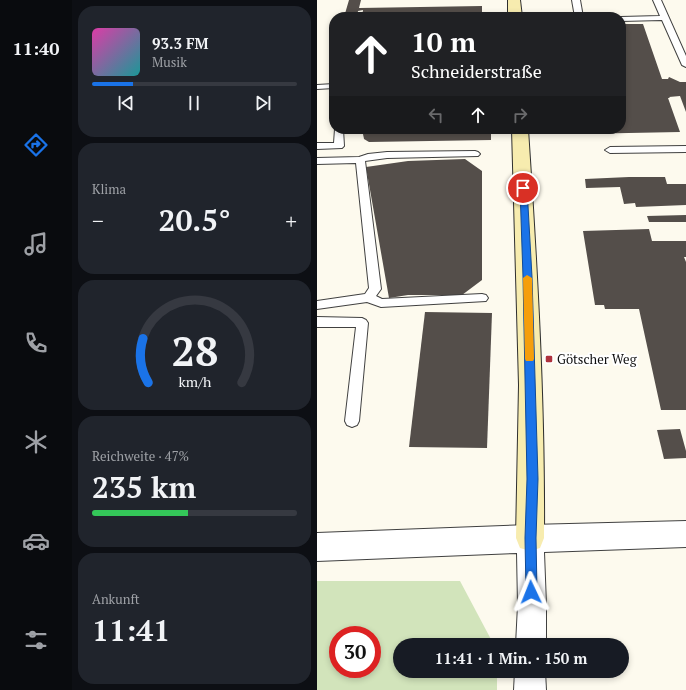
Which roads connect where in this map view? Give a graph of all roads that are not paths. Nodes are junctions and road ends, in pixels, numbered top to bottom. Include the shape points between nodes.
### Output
1 (514, 0) edge
2 (576, 0) edge
3 (657, 0) edge
4 (515, 12) edge
5 (578, 12) edge
6 (665, 18) junction
7 (626, 19) edge
8 (686, 65) edge
9 (329, 86) edge
10 (317, 87) edge
11 (339, 134) edge
12 (520, 134) edge
13 (317, 146) edge
14 (686, 149) edge
15 (610, 150) dead end
16 (475, 154) dead end
17 (360, 160) junction
18 (317, 161) edge
19 (367, 298) junction
20 (482, 298) dead end
21 (317, 305) edge
22 (317, 322) edge
23 (352, 421) dead end
24 (686, 534) edge
25 (530, 538) junction
26 (317, 547) edge
27 (531, 638) edge
28 (530, 678) edge
29 (530, 690) edge

1 - 4 street
2 - 5 lane
3 - 6 lane
6 - 7 lane
6 - 8 lane
9 - 10 lane
11 - 13 lane via 339,146
12 - 25 street via 532,479
14 - 15 lane
16 - 17 lane via 387,155
17 - 18 lane
17 - 19 lane via 375,289
19 - 20 lane via 381,303
19 - 21 lane
22 - 23 lane via 362,323
24 - 25 street
25 - 26 street
25 - 27 street
28 - 29 street

